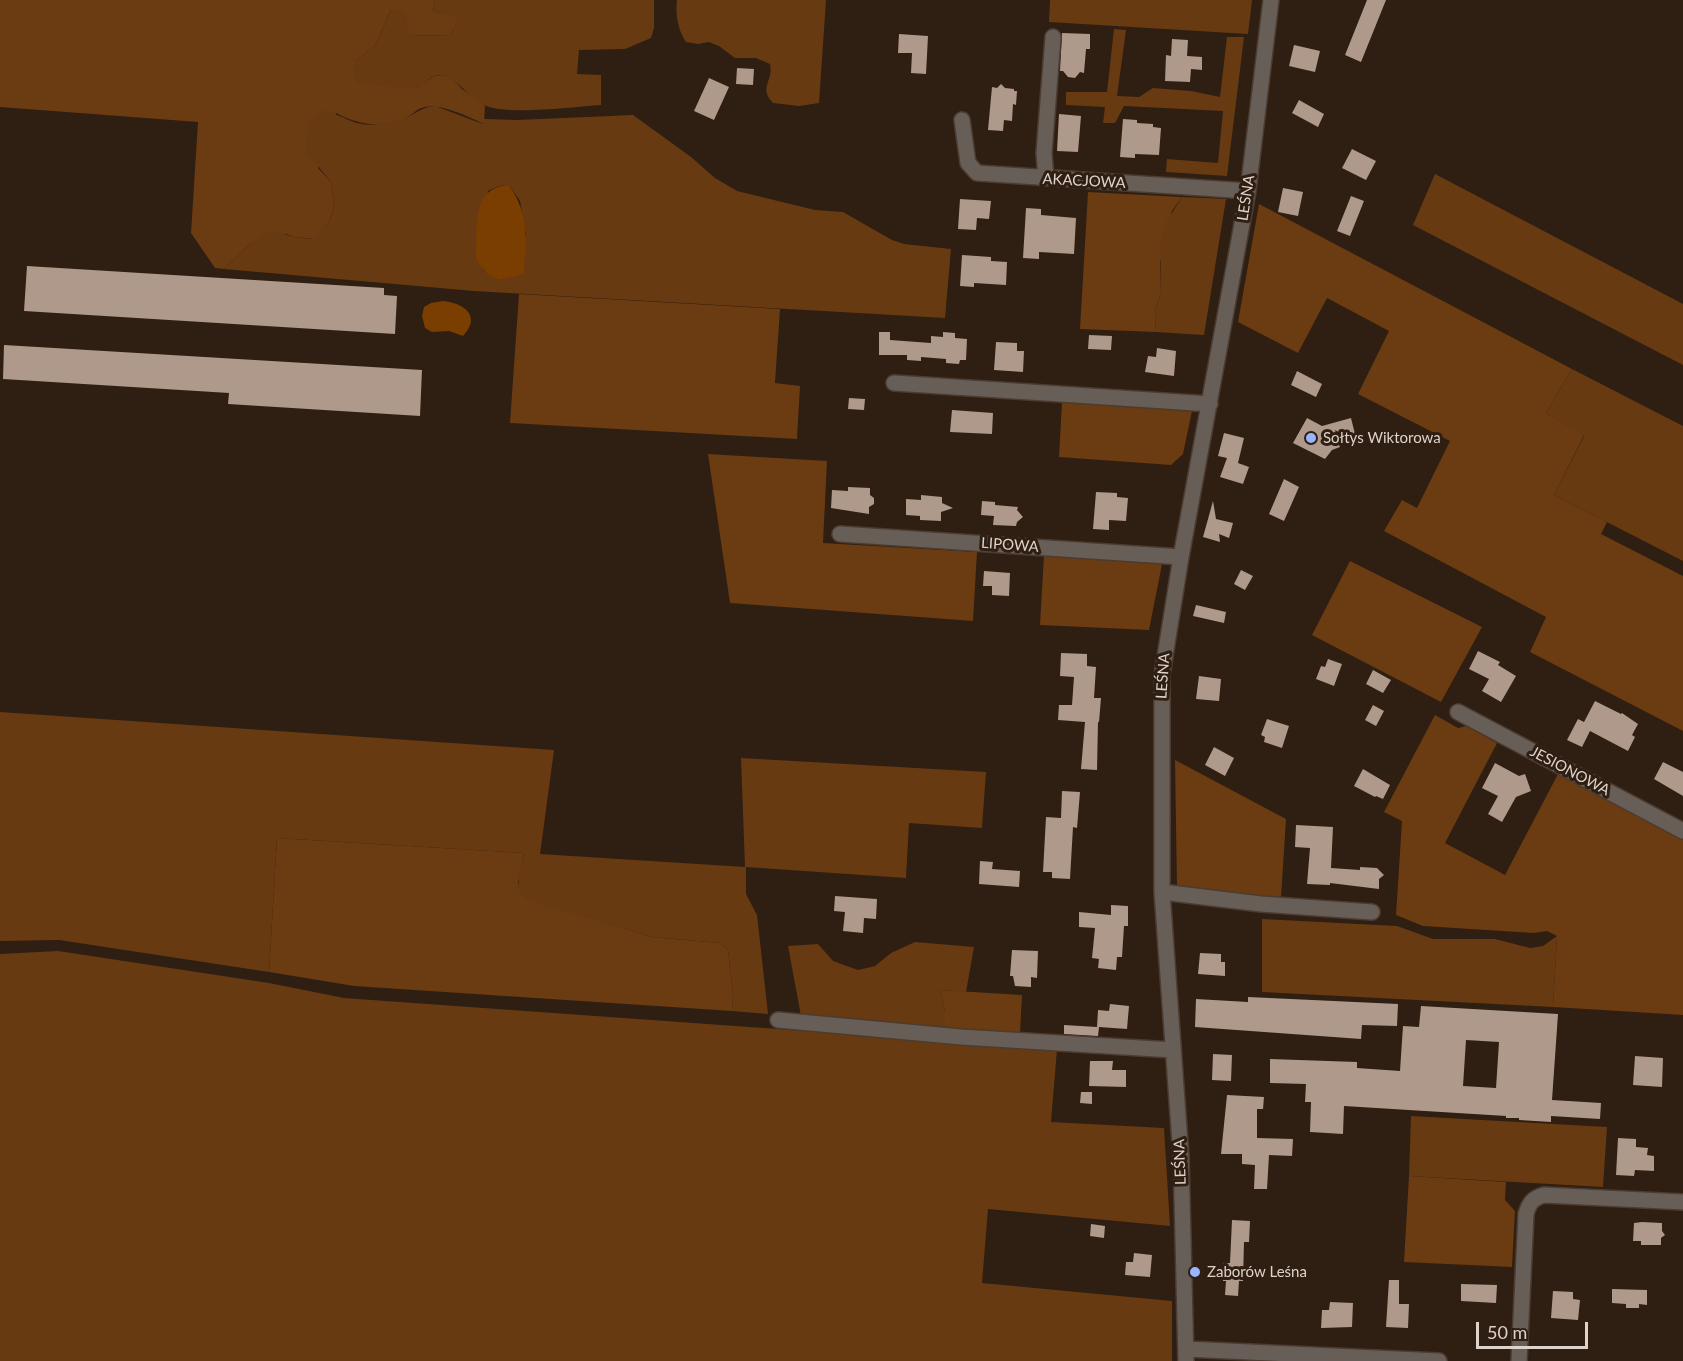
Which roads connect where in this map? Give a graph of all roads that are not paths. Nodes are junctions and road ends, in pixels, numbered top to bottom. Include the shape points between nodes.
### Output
1 (1271, 0) edge
2 (1053, 37) dead end
3 (962, 120) dead end
4 (1046, 178) junction
5 (1248, 191) junction
6 (894, 383) dead end
7 (1210, 404) junction
8 (840, 534) dead end
9 (1181, 557) junction
10 (1458, 712) dead end
11 (1683, 831) edge
12 (1162, 892) junction
13 (1372, 912) dead end
14 (778, 1020) dead end
15 (1173, 1050) junction
16 (1683, 1202) edge
17 (1186, 1355) edge
18 (1439, 1361) edge
19 (1519, 1361) edge

1 - 5 street, LEŚNA
2 - 4 street via 1044,153
3 - 4 street, AKACJOWA via 968,163 977,173
4 - 5 street, AKACJOWA
5 - 7 street, LEŚNA
6 - 7 street
7 - 9 street, LEŚNA
8 - 9 street, LIPOWA
9 - 12 street, LEŚNA via 1162,675
10 - 11 street, JESIONOWA
12 - 13 street
12 - 15 street, LEŚNA
14 - 15 street via 961,1037
15 - 17 street, LEŚNA via 1181,1157
16 - 19 street via 1536,1197 1526,1214
17 - 18 street

